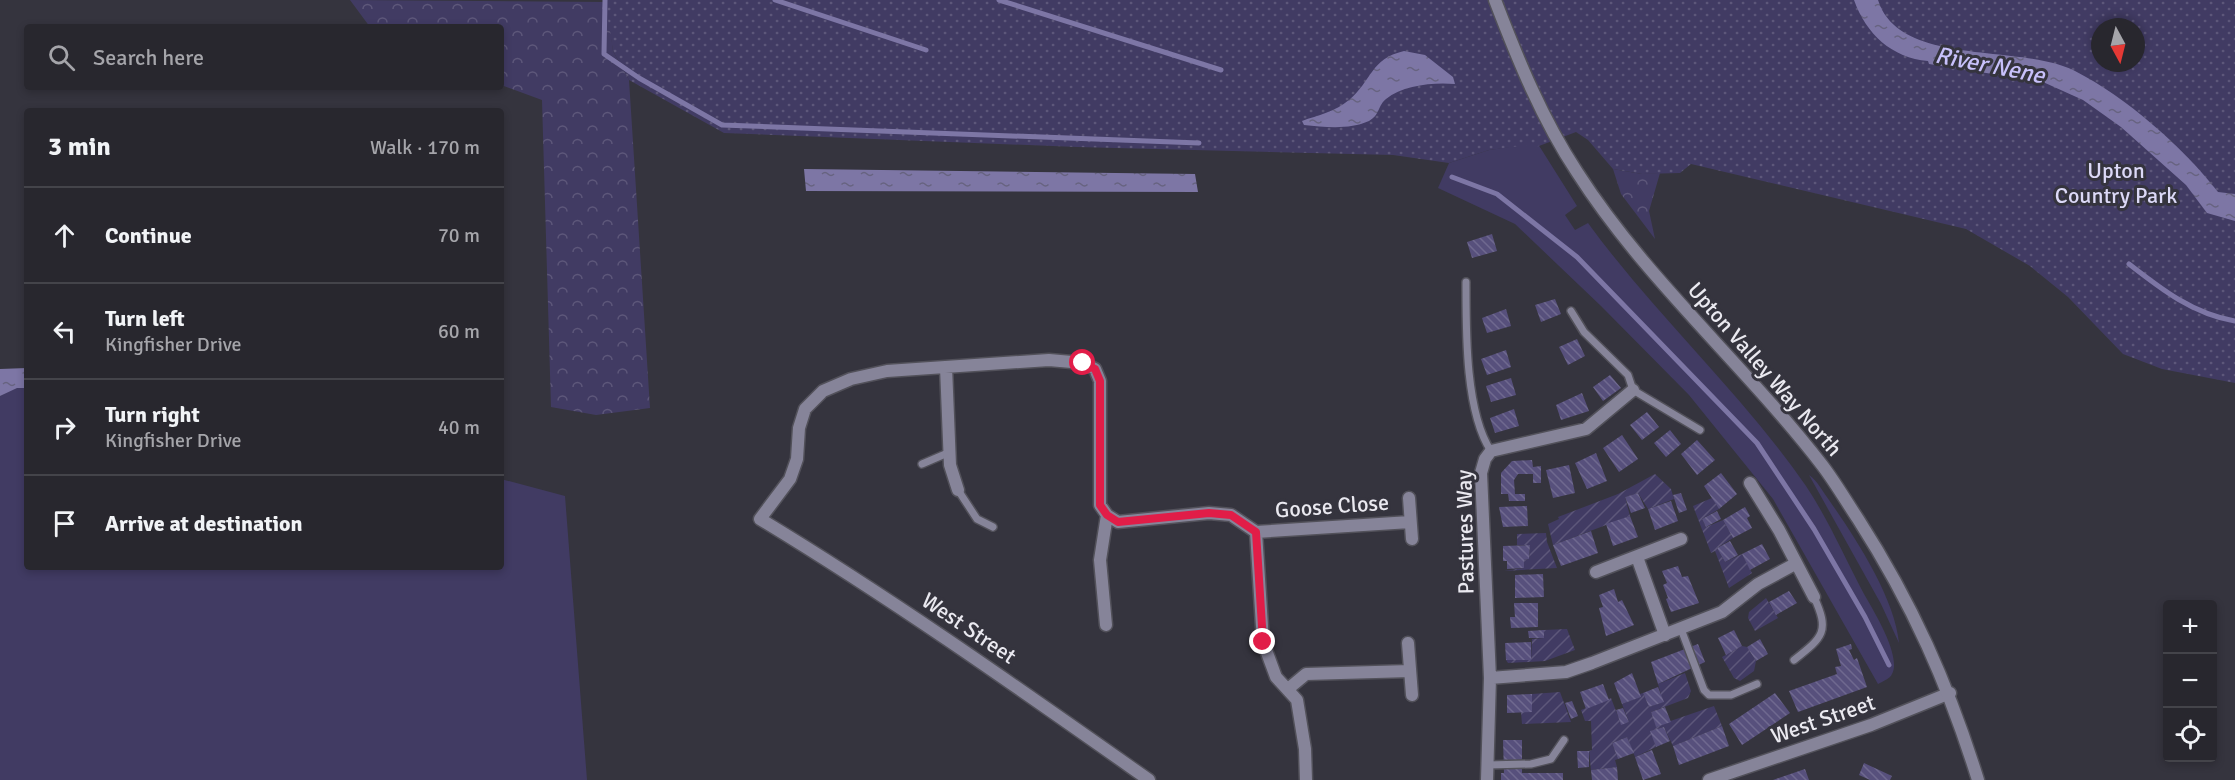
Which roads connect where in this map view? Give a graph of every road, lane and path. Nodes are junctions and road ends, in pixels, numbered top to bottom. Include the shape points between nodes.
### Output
1 (1496, 0) edge
2 (1466, 282) dead end
3 (1571, 311) dead end
4 (946, 367) junction
5 (1634, 390) junction
6 (1700, 430) dead end
7 (1491, 451) junction
8 (950, 452) junction
9 (922, 464) dead end
10 (1750, 483) dead end
11 (958, 490) joint
12 (1409, 498) dead end
13 (1107, 515) junction
14 (1410, 522) junction
15 (993, 527) dead end
16 (1256, 532) junction
17 (1412, 539) dead end
18 (1681, 539) dead end
19 (1636, 557) junction
20 (1795, 564) junction
21 (1596, 572) dead end
22 (1814, 597) joint
23 (1106, 625) dead end
24 (1681, 629) junction
25 (1665, 634) junction
26 (1408, 643) dead end
27 (1794, 660) dead end
28 (1410, 671) junction
29 (1490, 678) junction
30 (1757, 684) dead end
31 (1288, 689) junction
32 (1950, 693) junction
33 (1412, 695) dead end
34 (1564, 740) dead end
35 (1487, 765) junction
36 (1723, 778) edge
37 (1149, 780) edge
38 (1306, 780) edge
39 (1487, 780) edge
40 (1709, 780) edge
41 (1978, 780) edge

1 - 32 street, Upton Valley Way North via 1550,127 1577,173 1640,256 1823,466 1890,568
2 - 7 lane via 1473,395 1483,438
3 - 5 lane via 1584,332 1628,375
4 - 8 street
4 - 13 street via 1049,360 1083,363 1095,369 1100,381 1100,505
4 - 37 street, West Street via 887,371 851,379 823,391 805,409 790,479 760,519 967,651
5 - 6 lane
5 - 7 street, Pastures Way via 1586,429
7 - 29 street, Pastures Way via 1481,473
8 - 9 lane
8 - 11 street
10 - 20 street
11 - 15 lane via 977,519
12 - 14 street, Goose Close
13 - 16 street via 1118,522 1209,513 1231,515
13 - 23 street via 1100,560
14 - 16 street, Goose Close
14 - 17 street, Goose Close
16 - 31 street via 1263,642 1276,676
18 - 19 street
19 - 21 street
19 - 25 street
20 - 22 street
20 - 24 street via 1758,584 1722,612
22 - 27 lane via 1823,618 1823,631 1817,642
24 - 25 street
24 - 30 lane via 1709,696 1731,695
25 - 29 street via 1566,672
26 - 28 street
28 - 31 street via 1306,674
28 - 33 street
29 - 35 street, Pastures Way
31 - 38 street via 1297,700
32 - 36 street, West Street
32 - 41 street, Upton Valley Way North
34 - 35 lane via 1551,759 1531,764
35 - 39 street, Pastures Way
36 - 40 street, West Street

